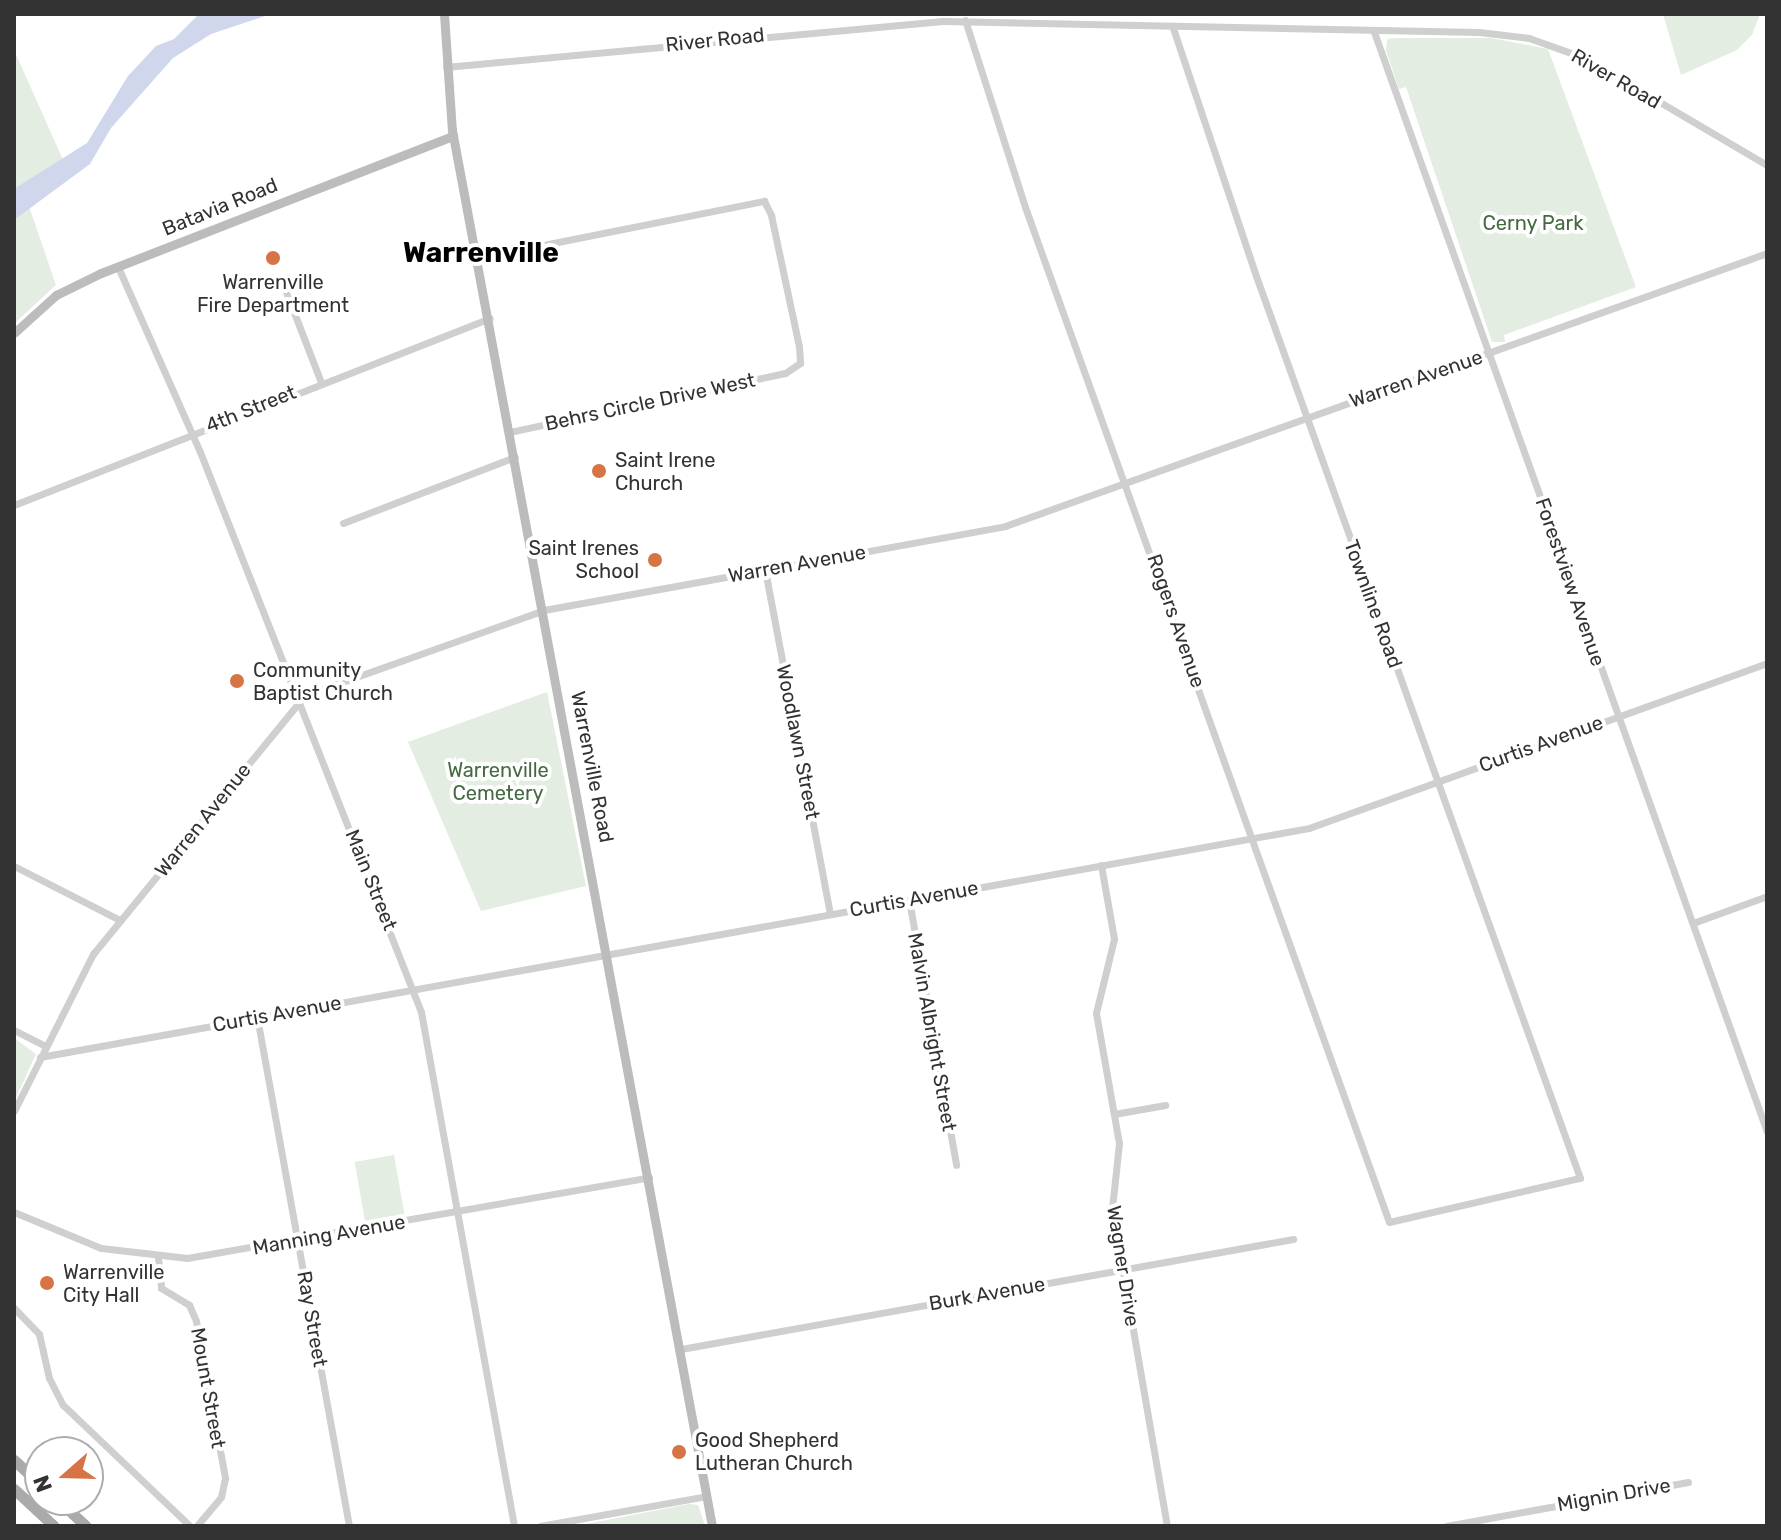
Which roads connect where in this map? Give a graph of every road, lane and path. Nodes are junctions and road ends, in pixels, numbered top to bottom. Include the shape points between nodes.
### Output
1 (444, 14) edge
2 (965, 20) junction
3 (1173, 28) junction
4 (1374, 32) junction
5 (446, 67) junction
6 (453, 136) junction
7 (1767, 165) edge
8 (1767, 253) edge
9 (478, 258) junction
10 (118, 267) junction
11 (283, 284) dead end
12 (490, 318) junction
13 (14, 333) edge
14 (1490, 353) junction
15 (320, 380) junction
16 (1307, 417) junction
17 (510, 432) junction
18 (190, 434) junction
19 (515, 457) junction
20 (1127, 483) junction
21 (14, 505) edge
22 (343, 523) dead end
23 (765, 570) junction
24 (544, 610) junction
25 (1767, 663) edge
26 (300, 701) junction
27 (1618, 716) junction
28 (1437, 783) junction
29 (1252, 838) junction
30 (1101, 865) junction
31 (14, 866) edge
32 (1767, 896) edge
33 (909, 900) junction
34 (830, 914) junction
35 (120, 920) junction
36 (1693, 923) junction
37 (609, 954) junction
38 (413, 990) junction
39 (257, 1017) junction
40 (14, 1030) edge
41 (46, 1046) junction
42 (40, 1057) junction
43 (1165, 1105) dead end
44 (14, 1111) edge
45 (1114, 1114) junction
46 (1767, 1132) edge
47 (956, 1165) dead end
48 (649, 1177) junction
49 (14, 1212) edge
50 (457, 1212) junction
51 (1389, 1222) joint
52 (1293, 1239) dead end
53 (298, 1241) junction
54 (158, 1258) junction
55 (1123, 1270) junction
56 (14, 1308) edge
57 (681, 1349) junction
58 (1688, 1482) dead end
59 (14, 1489) edge
60 (706, 1496) junction
61 (54, 1526) edge
62 (190, 1526) edge
63 (197, 1526) edge
64 (349, 1526) edge
65 (514, 1526) edge
66 (540, 1526) edge
67 (712, 1526) edge
68 (1167, 1526) edge
69 (1446, 1526) edge

1 - 5 main road, Warrenville Road
2 - 3 street, River Road
2 - 5 street, River Road via 795,31
2 - 20 street, Rogers Avenue via 1025,207
3 - 4 street, River Road
3 - 16 street, Townline Road
4 - 7 street, River Road via 1479,32 1560,47 1597,63 1717,140
4 - 14 street, Forestview Avenue
5 - 6 main road, Warrenville Road
6 - 9 main road, Warrenville Road
6 - 10 main road, Batavia Road
8 - 14 street, Warren Avenue
9 - 12 main road, Warrenville Road
9 - 17 street, Behrs Circle Drive West via 764,201 799,347 800,363 789,372
10 - 13 main road, Batavia Road via 56,295
10 - 18 street, Main Street
11 - 15 street
12 - 15 street, 4th Street
12 - 17 main road, Warrenville Road
14 - 16 street, Warren Avenue
14 - 27 street, Forestview Avenue
15 - 18 street, 4th Street
16 - 20 street, Warren Avenue
16 - 28 street, Townline Road
17 - 19 main road, Warrenville Road
18 - 21 street, 4th Street
18 - 26 street, Main Street
19 - 22 street
19 - 24 main road, Warrenville Road
20 - 23 street, Warren Avenue via 1005,526
20 - 29 street, Rogers Avenue
23 - 24 street, Warren Avenue
23 - 34 street, Woodlawn Street
24 - 26 street, Warren Avenue
24 - 37 main road, Warrenville Road
25 - 27 street, Curtis Avenue
26 - 35 street, Warren Avenue
26 - 38 street, Main Street
27 - 28 street, Curtis Avenue
27 - 36 street, Forestview Avenue
28 - 29 street, Curtis Avenue via 1309,828
28 - 51 street, Townline Road via 1580,1178
29 - 30 street, Curtis Avenue
29 - 51 street, Rogers Avenue
30 - 33 street, Curtis Avenue
30 - 45 street, Wagner Drive via 1114,939 1096,1013
31 - 35 street
32 - 36 street
33 - 34 street, Curtis Avenue
33 - 47 street, Malvin Albright Street
34 - 37 street, Curtis Avenue
35 - 41 street, Warren Avenue via 81,973
36 - 46 street, Forestview Avenue
37 - 38 street, Curtis Avenue
37 - 48 main road, Warrenville Road
38 - 39 street, Curtis Avenue
38 - 50 street, Main Street
39 - 42 street, Curtis Avenue
39 - 53 street, Ray Street
40 - 41 street
41 - 42 street, Warren Avenue
42 - 44 street, Warren Avenue
43 - 45 street
45 - 55 street, Wagner Drive via 1119,1154 1111,1198
48 - 50 street, Manning Avenue
48 - 57 main road, Warrenville Road
49 - 54 street, Manning Avenue via 101,1248
50 - 53 street, Manning Avenue
50 - 65 street, Main Street
52 - 55 street, Burk Avenue
53 - 54 street, Manning Avenue via 212,1256
53 - 64 street, Ray Street
54 - 63 street, Mount Street via 161,1288 189,1305 196,1321 225,1478 221,1497
55 - 57 street, Burk Avenue
55 - 68 street, Wagner Drive
56 - 62 street via 39,1334 49,1378 63,1405
57 - 60 main road, Warrenville Road
58 - 69 street, Mignin Drive
59 - 61 main road
60 - 66 street
60 - 67 main road, Warrenville Road

